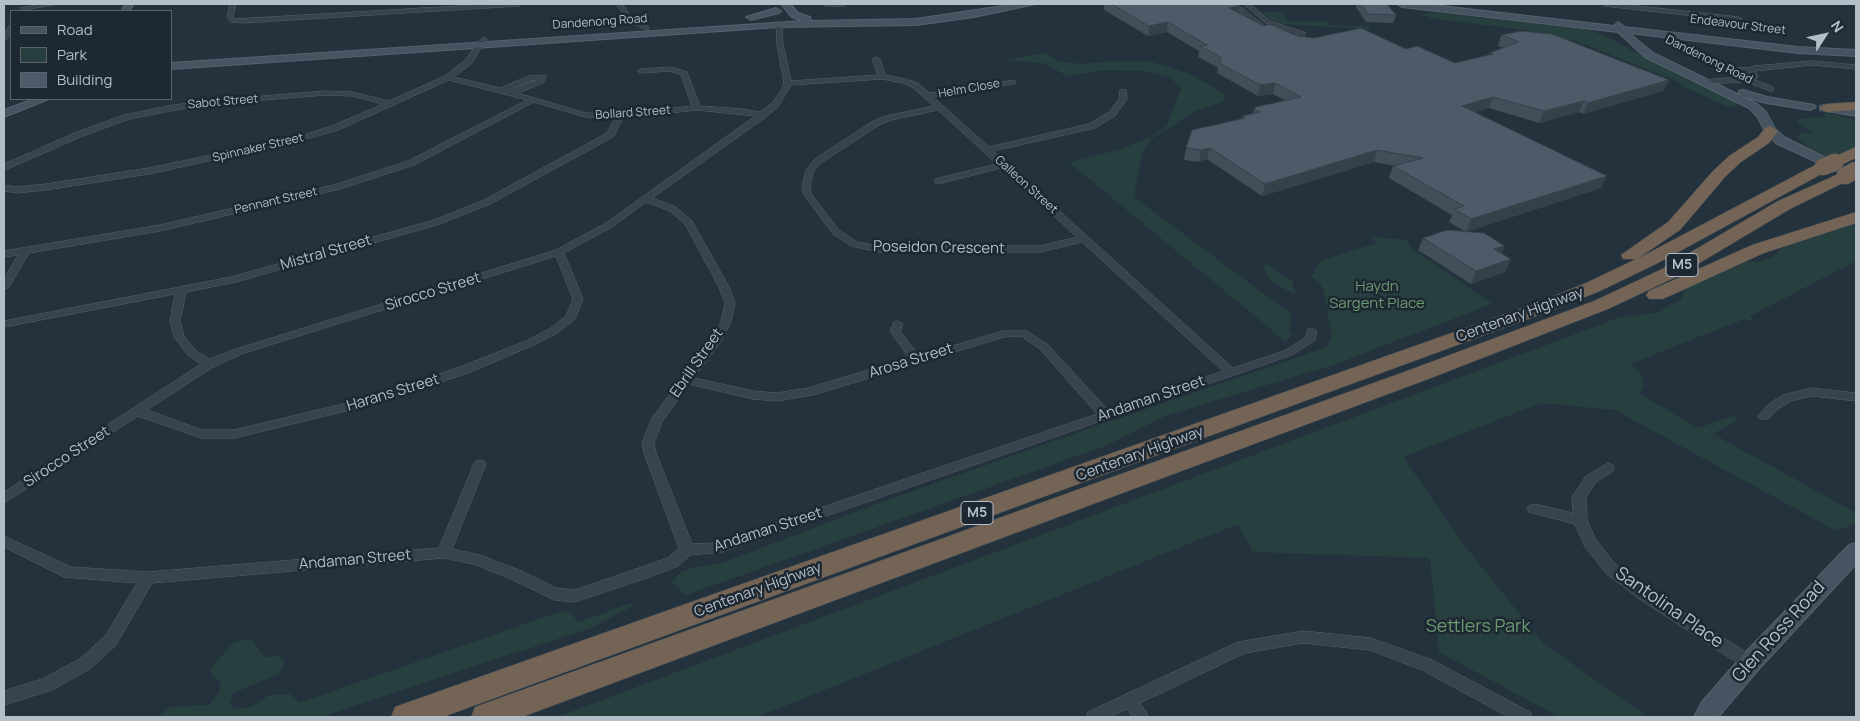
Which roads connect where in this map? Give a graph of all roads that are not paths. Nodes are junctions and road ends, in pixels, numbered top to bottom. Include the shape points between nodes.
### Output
1 (56, 4) edge
2 (233, 4) edge
3 (519, 4) edge
4 (619, 4) edge
5 (826, 4) edge
6 (844, 4) edge
7 (1004, 4) edge
8 (1030, 4) edge
9 (1234, 4) edge
10 (1246, 4) edge
11 (1402, 4) edge
12 (1436, 4) edge
13 (1604, 4) edge
14 (425, 7) edge
15 (23, 8) edge
16 (1458, 10) junction
17 (781, 12) edge
18 (1408, 13) dead end
19 (807, 19) junction
20 (1742, 20) dead end
21 (1583, 24) junction
22 (632, 28) junction
23 (1287, 28) junction
24 (1627, 28) junction
25 (1279, 34) junction
26 (1698, 38) junction
27 (483, 41) junction
28 (1856, 49) edge
29 (1856, 53) edge
30 (1649, 55) junction
31 (876, 59) dead end
32 (172, 61) edge
33 (1680, 64) junction
34 (172, 66) edge
35 (1856, 67) edge
36 (1720, 69) dead end
37 (1751, 70) junction
38 (640, 71) dead end
39 (882, 77) junction
40 (448, 78) junction
41 (1749, 80) junction
42 (1708, 81) junction
43 (1012, 82) dead end
44 (788, 84) junction
45 (1770, 89) dead end
46 (501, 90) junction
47 (1123, 92) dead end
48 (511, 93) junction
49 (927, 96) junction
50 (28, 100) edge
51 (40, 100) edge
52 (533, 100) junction
53 (392, 104) junction
54 (1856, 106) edge
55 (940, 107) junction
56 (1810, 107) junction
57 (696, 108) junction
58 (1826, 108) junction
59 (4, 109) edge
60 (1856, 113) edge
61 (4, 114) edge
62 (763, 115) junction
63 (620, 116) junction
64 (1767, 126) junction
65 (988, 150) junction
66 (1856, 152) edge
67 (4, 166) edge
68 (1004, 166) junction
69 (1843, 170) edge
70 (938, 181) dead end
71 (4, 188) edge
72 (646, 199) junction
73 (1856, 217) edge
74 (1084, 238) junction
75 (25, 251) junction
76 (559, 252) junction
77 (4, 254) edge
78 (4, 287) edge
79 (181, 291) junction
80 (1546, 306) junction
81 (4, 324) edge
82 (898, 324) dead end
83 (1312, 331) dead end
84 (1512, 338) junction
85 (916, 360) junction
86 (209, 364) junction
87 (1231, 372) junction
88 (686, 380) junction
89 (1856, 397) edge
90 (137, 411) junction
91 (1105, 415) junction
92 (1764, 416) dead end
93 (480, 464) dead end
94 (1608, 468) dead end
95 (4, 498) edge
96 (1534, 509) dead end
97 (1580, 520) junction
98 (4, 541) edge
99 (687, 550) junction
100 (1856, 551) edge
101 (444, 553) junction
102 (148, 578) junction
103 (1750, 663) junction
104 (4, 698) edge
105 (1130, 701) junction
106 (406, 717) edge
107 (486, 717) edge
108 (1094, 717) edge
109 (1141, 717) edge
110 (1524, 717) edge
111 (1706, 717) edge

1 - 15 street
2 - 14 street via 230,17 233,21
3 - 14 street
4 - 22 street
5 - 6 street
7 - 19 main road, Dandenong Road via 912,17
8 - 17 main road, Dandenong Road via 916,22
9 - 25 street via 1251,19
10 - 23 street via 1262,18
11 - 16 main road
12 - 24 main road
13 - 20 street
16 - 18 main road via 1424,9
16 - 21 main road
17 - 19 main road, Dandenong Road
17 - 19 main road
17 - 22 main road, Dandenong Road
17 - 22 main road, Dandenong Road via 737,22
17 - 44 street via 780,44
21 - 24 main road
21 - 30 main road
22 - 27 main road, Dandenong Road
23 - 25 street via 1278,30
23 - 25 street via 1299,30 1303,35 1293,38
24 - 26 main road, Endeavour Street
24 - 28 main road, Endeavour Street
24 - 30 main road, Dandenong Road via 1628,38
24 - 33 main road, Dandenong Road via 1646,44
26 - 29 main road, Endeavour Street
26 - 33 main road via 1671,40 1662,47
27 - 32 main road, Dandenong Road
27 - 34 main road, Dandenong Road
27 - 40 street, Spinnaker Street via 468,62
30 - 42 main road, Dandenong Road
31 - 39 street
33 - 42 main road, Dandenong Road
35 - 37 street via 1812,63
36 - 37 street
37 - 41 street via 1754,76
38 - 57 street via 671,69 684,74
39 - 44 street, Galleon Street
39 - 49 street, Galleon Street via 906,81
40 - 46 street, Bollard Street
40 - 53 street, Spinnaker Street
41 - 42 street
41 - 45 street
42 - 56 main road, Dandenong Road via 1757,98
42 - 64 main road, Dandenong Road via 1760,111
43 - 49 street, Helm Close
44 - 62 street, Sirocco Street via 779,100
46 - 48 street, Bollard Street
46 - 48 street via 542,77 540,81
47 - 65 street via 1123,99 1112,114 1092,126
48 - 52 street, Bollard Street
49 - 55 street, Galleon Street
50 - 59 main road
51 - 61 main road
52 - 63 street, Bollard Street via 585,115
52 - 75 street, Pennant Street via 411,163 337,187 160,228
53 - 67 street, Sabot Street via 352,94 325,93 168,108 127,117
53 - 71 street, Spinnaker Street via 335,128 214,158 46,187
54 - 58 highway
55 - 65 street, Galleon Street
55 - 74 street, Poseidon Crescent via 876,123 818,161 809,172 808,195 836,232 854,244 879,249 1042,249
56 - 58 main road
56 - 64 main road via 1779,112
57 - 62 street, Bollard Street
57 - 63 street, Bollard Street
58 - 60 main road
62 - 72 street, Sirocco Street
63 - 79 street, Mistral Street via 610,135 488,202 446,219 232,280
64 - 69 main road, Dandenong Road via 1780,140
64 - 80 highway via 1764,140 1719,174 1701,198 1667,232 1618,262 1554,293
65 - 68 street, Galleon Street
66 - 69 highway, Centenary Highway / M5
68 - 70 street
68 - 74 street, Galleon Street
69 - 80 highway, Centenary Highway / M5 via 1622,274
69 - 84 highway, Centenary Highway / M5 via 1645,285
72 - 76 street, Sirocco Street via 609,225
72 - 88 street, Ebrill Street via 673,209 689,223 730,303 726,322 716,341
73 - 84 highway via 1743,255 1586,323 1530,341
74 - 87 street, Galleon Street
75 - 77 street, Pennant Street
75 - 78 street
76 - 86 street, Sirocco Street via 240,351
76 - 90 street, Harans Street via 578,299 571,317 530,343 464,370 371,401 234,434 201,434
79 - 81 street, Mistral Street
79 - 86 street via 175,321 179,337 192,353
80 - 106 highway, Centenary Highway / M5
82 - 85 street via 895,331
83 - 87 street, Andaman Street via 1310,340 1299,348
84 - 107 highway, Centenary Highway / M5
85 - 88 street, Arosa Street via 809,392 777,396 752,395
85 - 91 street, Arosa Street via 1003,334 1023,332 1044,347
86 - 90 street, Sirocco Street
87 - 91 street, Andaman Street
88 - 99 street, Ebrill Street via 656,421 648,443
89 - 92 street via 1812,392 1787,398
90 - 95 street, Sirocco Street
91 - 99 street, Andaman Street via 717,548
93 - 101 street
94 - 97 street, Santolina Place via 1591,479 1579,497
96 - 97 street
97 - 103 street, Santolina Place via 1590,543 1611,569 1643,594
98 - 102 street, Andaman Street via 69,573
99 - 101 street, Andaman Street via 661,567 575,596 554,594 475,559
100 - 103 main road, Glen Ross Road
101 - 102 street, Andaman Street
102 - 104 street via 111,640 85,664 46,685
103 - 111 main road, Glen Ross Road
105 - 108 street
105 - 109 street
105 - 110 street via 1243,647 1303,637 1371,644 1427,665

